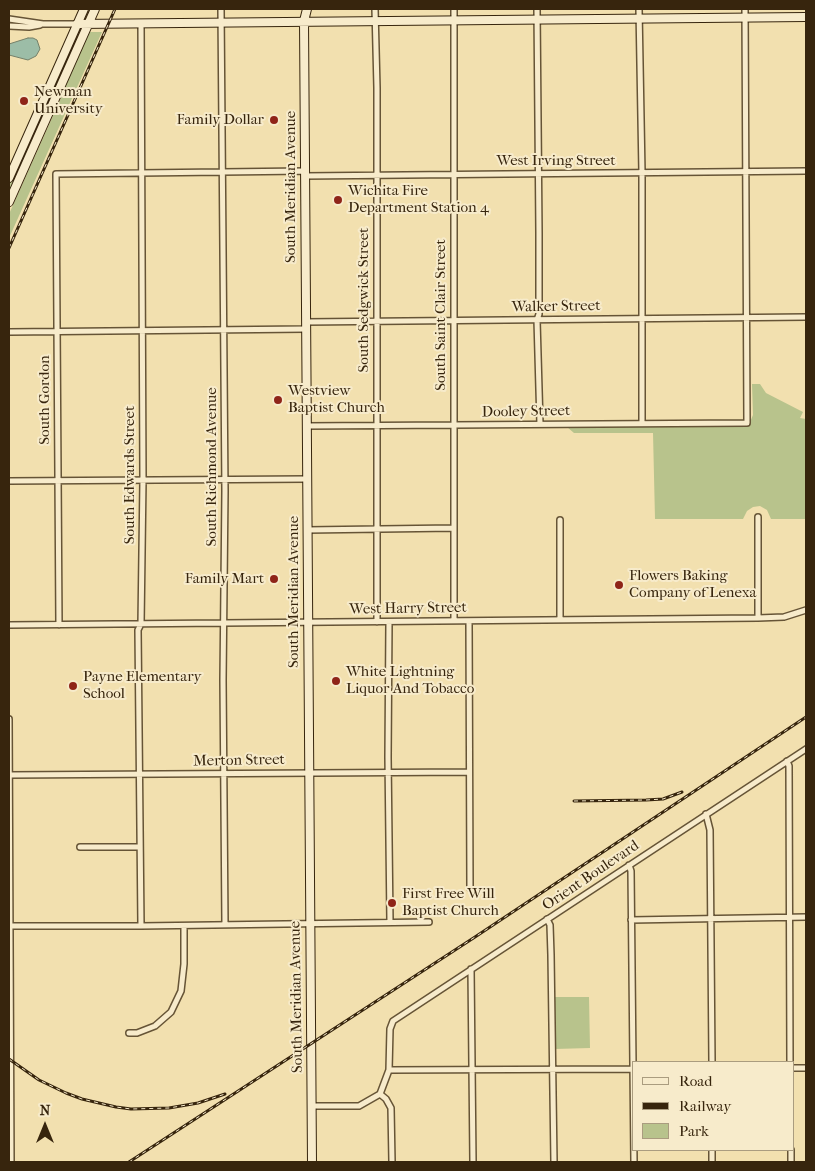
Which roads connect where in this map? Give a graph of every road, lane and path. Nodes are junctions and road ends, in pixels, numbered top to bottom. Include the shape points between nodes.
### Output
1 (84, 9) edge
2 (95, 9) edge
3 (221, 9) edge
4 (300, 9) edge
5 (306, 9) edge
6 (375, 9) edge
7 (454, 9) edge
8 (537, 9) edge
9 (640, 9) edge
10 (745, 13) edge
11 (806, 17) edge
12 (9, 19) edge
13 (640, 19) junction
14 (454, 20) junction
15 (537, 20) junction
16 (304, 21) junction
17 (375, 21) junction
18 (222, 22) junction
19 (141, 23) junction
20 (43, 24) junction
21 (77, 24) junction
22 (88, 24) junction
23 (9, 26) edge
24 (806, 171) edge
25 (141, 172) junction
26 (223, 172) junction
27 (746, 172) junction
28 (305, 173) junction
29 (642, 173) junction
30 (454, 174) junction
31 (538, 174) junction
32 (377, 175) junction
33 (56, 176) joint
34 (9, 178) edge
35 (9, 202) edge
36 (806, 317) edge
37 (747, 318) junction
38 (643, 319) junction
39 (537, 320) junction
40 (453, 321) junction
41 (377, 322) junction
42 (306, 326) junction
43 (142, 330) junction
44 (223, 330) junction
45 (57, 331) junction
46 (9, 332) edge
47 (642, 423) junction
48 (540, 424) junction
49 (453, 425) junction
50 (306, 426) junction
51 (377, 426) junction
52 (307, 479) junction
53 (58, 480) junction
54 (143, 480) junction
55 (225, 480) junction
56 (9, 481) edge
57 (758, 517) dead end
58 (560, 520) dead end
59 (454, 528) junction
60 (376, 529) junction
61 (307, 530) junction
62 (806, 610) edge
63 (758, 618) junction
64 (560, 620) junction
65 (454, 621) junction
66 (468, 621) junction
67 (377, 622) junction
68 (389, 622) junction
69 (307, 623) junction
70 (141, 624) junction
71 (224, 624) junction
72 (9, 625) edge
73 (60, 625) junction
74 (9, 719) edge
75 (806, 749) edge
76 (787, 761) junction
77 (388, 772) junction
78 (469, 772) junction
79 (308, 773) junction
80 (224, 774) junction
81 (9, 775) edge
82 (139, 775) junction
83 (706, 814) junction
84 (80, 847) dead end
85 (140, 847) junction
86 (629, 865) junction
87 (470, 888) dead end
88 (790, 917) junction
89 (806, 917) edge
90 (711, 918) junction
91 (548, 919) junction
92 (631, 920) junction
93 (390, 922) junction
94 (429, 922) dead end
95 (310, 923) junction
96 (226, 924) junction
97 (10, 926) junction
98 (141, 926) junction
99 (184, 926) junction
100 (10, 948) edge
101 (471, 969) junction
102 (129, 1033) dead end
103 (633, 1061) edge
104 (712, 1061) edge
105 (790, 1061) edge
106 (632, 1069) edge
107 (389, 1070) junction
108 (472, 1070) junction
109 (553, 1070) junction
110 (380, 1094) junction
111 (10, 1096) edge
112 (312, 1106) junction
113 (11, 1162) edge
114 (312, 1162) edge
115 (392, 1162) edge
116 (473, 1162) edge
117 (554, 1162) edge

1 - 21 main road
2 - 22 main road
3 - 18 street, South Richmond Avenue
4 - 16 main road, South Meridian Avenue
5 - 16 main road, South Meridian Avenue
6 - 17 street, South Sedgwick Street
7 - 14 street, South Saint Clair Street
8 - 15 street
9 - 13 street
10 - 11 main road
10 - 13 main road
10 - 27 street
12 - 20 street
13 - 15 main road
13 - 29 street
14 - 15 main road
14 - 17 main road
14 - 30 street, South Saint Clair Street
15 - 31 street
16 - 17 main road
16 - 18 main road
16 - 28 main road, South Meridian Avenue
17 - 32 street, South Sedgwick Street
18 - 19 main road
18 - 26 street, South Richmond Avenue
19 - 22 main road
19 - 25 street, South Edwards Street
20 - 21 street
20 - 23 street via 28,28
21 - 22 main road
21 - 34 main road
22 - 35 main road
24 - 27 street, West Irving Street
25 - 26 street, West Irving Street
25 - 33 street, West Irving Street
25 - 43 street, South Edwards Street
26 - 28 street, West Irving Street
26 - 44 street, South Richmond Avenue
27 - 29 street, West Irving Street
27 - 37 street
28 - 32 street, West Irving Street
28 - 42 main road, South Meridian Avenue
29 - 31 street, West Irving Street
29 - 38 street
30 - 31 street, West Irving Street
30 - 32 street, West Irving Street
30 - 40 street, South Saint Clair Street
31 - 39 street
32 - 41 street, South Sedgwick Street
33 - 45 street, South Gordon
36 - 37 street, Walker Street
37 - 38 street, Walker Street
37 - 47 street, Dooley Street via 747,423
38 - 39 street, Walker Street
38 - 47 street
39 - 40 street, Walker Street
39 - 48 street
40 - 41 street, Walker Street
40 - 49 street, South Saint Clair Street
41 - 42 street, Walker Street
41 - 51 street, South Sedgwick Street
42 - 44 street, Walker Street
42 - 50 main road, South Meridian Avenue
43 - 44 street, Walker Street
43 - 45 street, Walker Street
43 - 54 street, South Edwards Street
44 - 55 street, South Richmond Avenue
45 - 46 street, Walker Street
45 - 53 street, South Gordon
47 - 48 street, Dooley Street
48 - 49 street, Dooley Street
49 - 51 street, Dooley Street
49 - 59 street, South Saint Clair Street
50 - 51 street, Dooley Street
50 - 52 main road, South Meridian Avenue
51 - 60 street, South Sedgwick Street
52 - 55 street
52 - 61 main road, South Meridian Avenue
53 - 54 street
53 - 56 street
53 - 73 street, South Gordon
54 - 55 street
54 - 70 street, South Edwards Street
55 - 71 street, South Richmond Avenue
57 - 63 street
58 - 64 street
59 - 60 street
59 - 65 street, South Saint Clair Street
60 - 61 street
60 - 67 street, South Sedgwick Street
61 - 69 main road, South Meridian Avenue
62 - 63 street, West Harry Street via 784,617
63 - 64 street, West Harry Street
64 - 66 street, West Harry Street
65 - 66 street, West Harry Street
65 - 68 street, West Harry Street
66 - 78 street
67 - 68 street, West Harry Street
67 - 69 street, West Harry Street
68 - 77 street
69 - 71 street, West Harry Street
69 - 79 main road, South Meridian Avenue
70 - 71 street, West Harry Street
70 - 73 street, West Harry Street
70 - 82 street, South Edwards Street via 138,630
71 - 80 street, South Richmond Avenue
72 - 73 street, West Harry Street
74 - 81 street
75 - 76 street, Orient Boulevard
76 - 83 street, Orient Boulevard
76 - 88 street
77 - 78 street, Merton Street
77 - 79 street, Merton Street
77 - 93 street
78 - 87 street
79 - 80 street, Merton Street
79 - 95 main road, South Meridian Avenue
80 - 82 street, Merton Street
80 - 96 street, South Richmond Avenue
81 - 82 street, Merton Street
81 - 97 street
82 - 85 street, South Edwards Street
83 - 86 street, Orient Boulevard
83 - 90 street via 710,830
84 - 85 street
85 - 98 street, South Edwards Street
86 - 91 street, Orient Boulevard
86 - 92 street
88 - 89 street
88 - 90 street
88 - 105 street
90 - 92 street
90 - 104 street
91 - 101 street, Orient Boulevard
91 - 109 street
92 - 103 street
93 - 94 street
93 - 95 street
95 - 96 street
95 - 112 main road, South Meridian Avenue
96 - 99 street
97 - 98 street
97 - 100 street
98 - 99 street
99 - 102 street via 181,991 171,1012 155,1026
100 - 111 street
101 - 107 street, Orient Boulevard via 393,1020
101 - 108 street
106 - 109 street
107 - 108 street
107 - 110 street
108 - 109 street
108 - 116 street
109 - 117 street
110 - 112 street via 359,1106
110 - 115 street via 391,1108
111 - 113 street
112 - 114 main road, South Meridian Avenue

